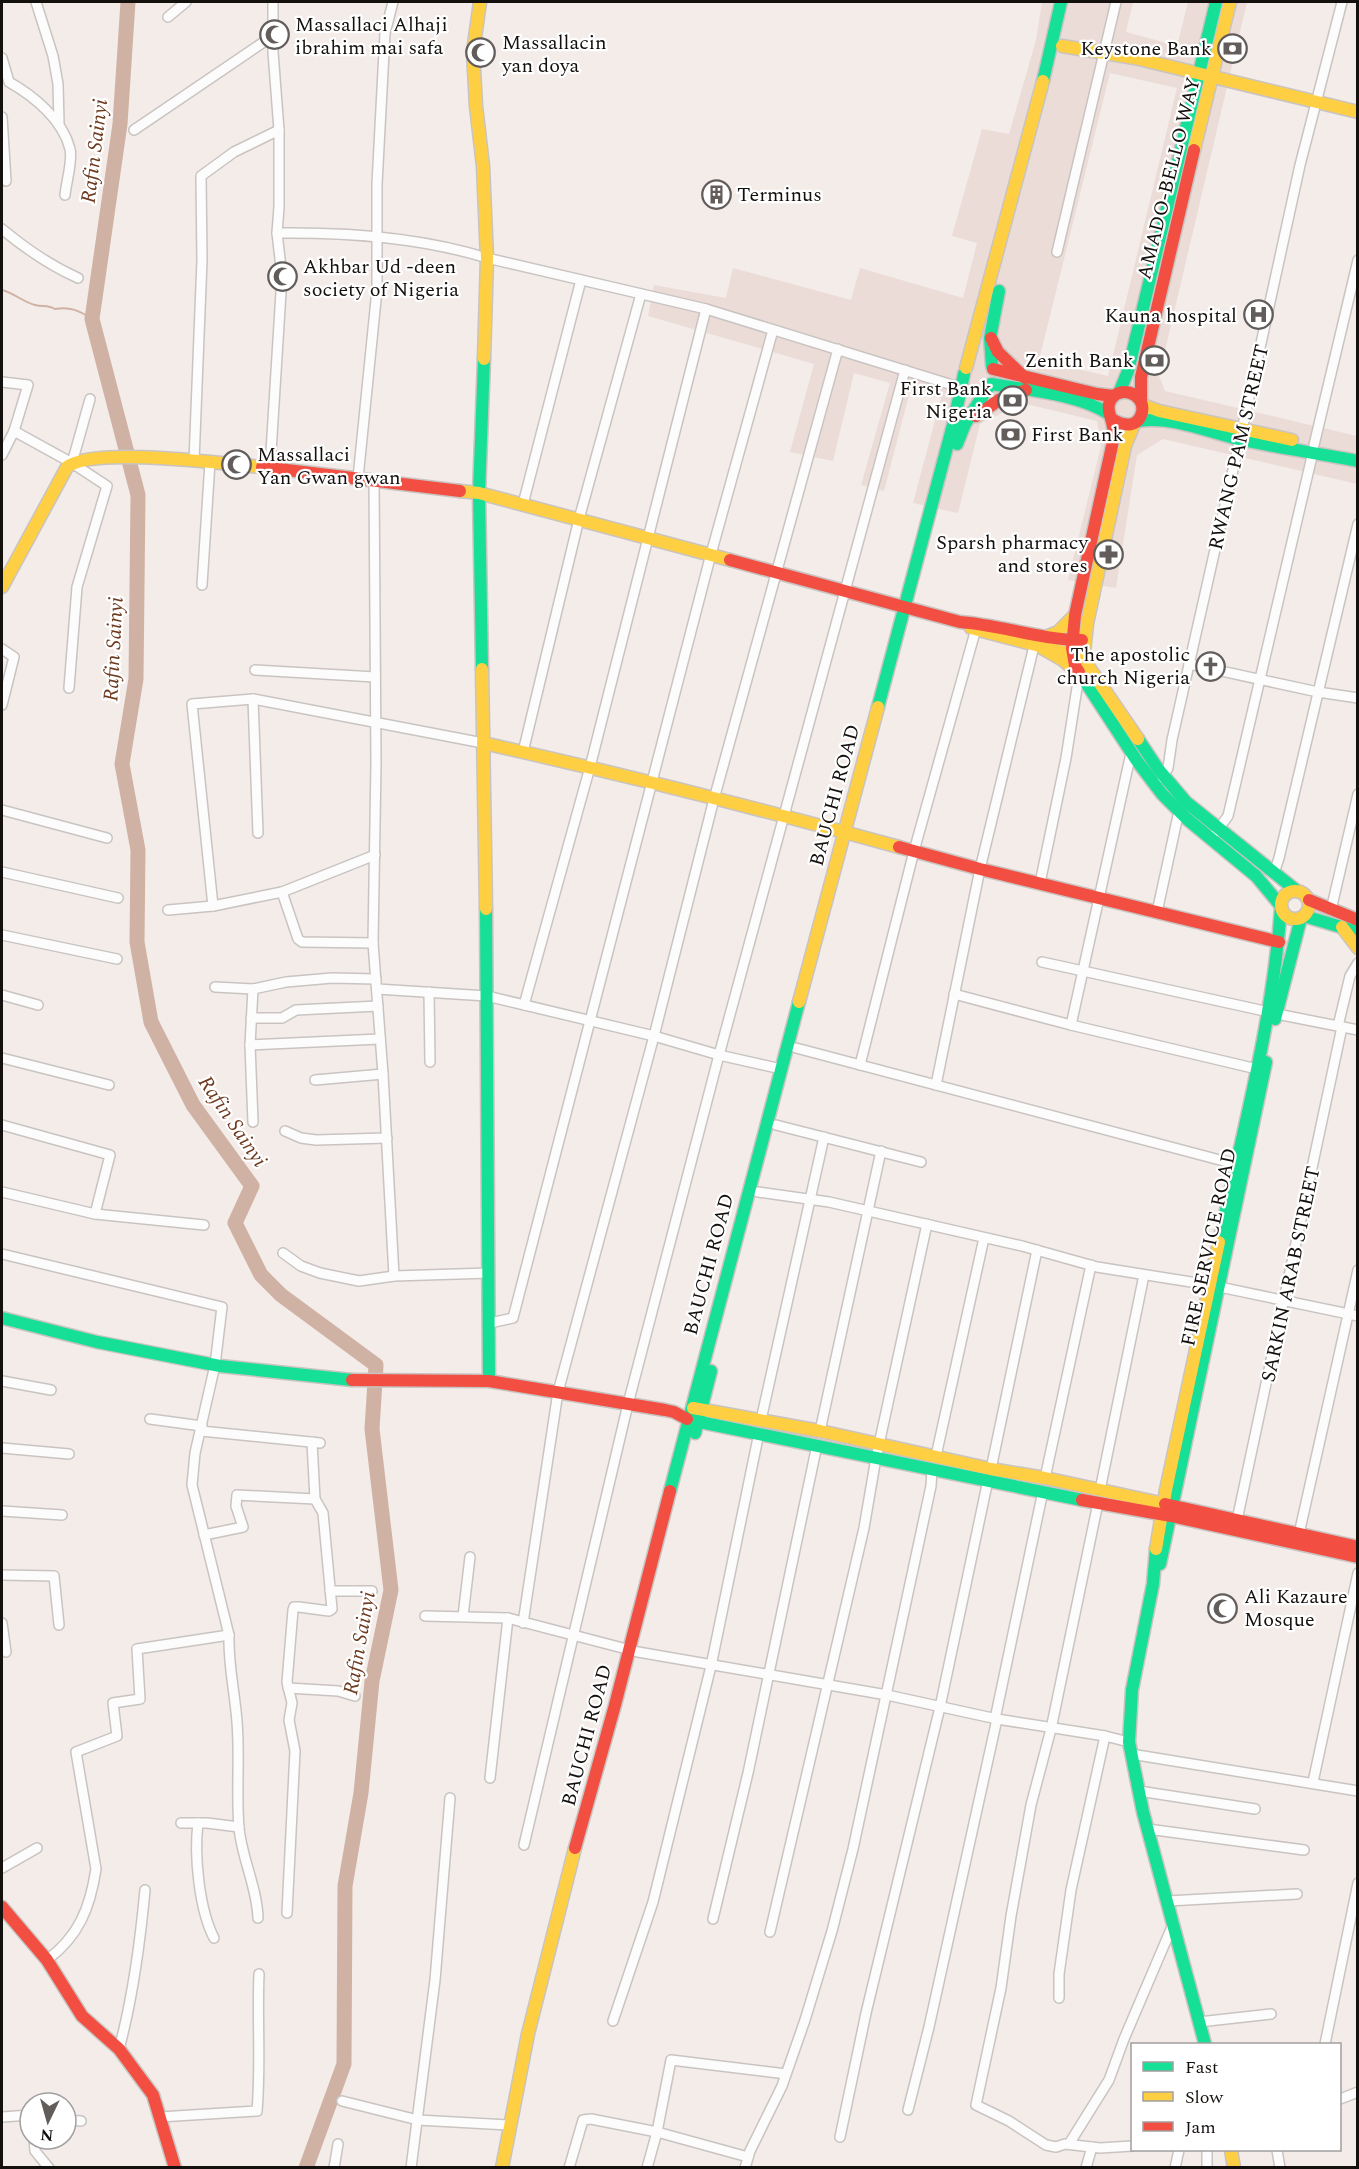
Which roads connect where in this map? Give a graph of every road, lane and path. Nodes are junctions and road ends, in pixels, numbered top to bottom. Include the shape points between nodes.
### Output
1 (36, 2) edge
2 (186, 2) edge
3 (273, 2) edge
4 (393, 2) edge
5 (480, 2) edge
6 (1062, 2) edge
7 (1071, 2) edge
8 (1116, 2) edge
9 (1216, 2) edge
10 (1230, 2) edge
11 (1342, 2) edge
12 (168, 17) dead end
13 (274, 35) junction
14 (1062, 46) junction
15 (1104, 52) junction
16 (2, 58) edge
17 (1199, 73) junction
18 (1213, 77) junction
19 (5, 83) edge
20 (1315, 103) junction
21 (1358, 111) edge
22 (2, 117) edge
23 (59, 123) junction
24 (134, 130) dead end
25 (279, 130) junction
26 (6, 181) dead end
27 (65, 195) dead end
28 (2, 229) edge
29 (277, 233) junction
30 (377, 238) junction
31 (1057, 252) dead end
32 (488, 258) junction
33 (1358, 260) edge
34 (78, 278) dead end
35 (581, 280) junction
36 (641, 294) junction
37 (706, 309) junction
38 (773, 330) junction
39 (990, 333) junction
40 (838, 350) junction
41 (993, 368) junction
42 (905, 370) junction
43 (965, 371) junction
44 (2, 382) edge
45 (1026, 384) junction
46 (990, 385) junction
47 (962, 388) junction
48 (1116, 394) junction
49 (90, 399) dead end
50 (1142, 402) junction
51 (1111, 416) junction
52 (1136, 423) junction
53 (965, 424) junction
54 (14, 431) junction
55 (1241, 435) junction
56 (1314, 449) junction
57 (1358, 454) edge
58 (2, 455) edge
59 (194, 461) junction
60 (210, 462) junction
61 (1358, 462) edge
62 (72, 463) junction
63 (270, 468) junction
64 (358, 478) junction
65 (374, 480) junction
66 (479, 493) junction
67 (523, 504) junction
68 (579, 519) junction
69 (1358, 524) edge
70 (647, 538) junction
71 (711, 554) junction
72 (776, 572) junction
73 (202, 585) dead end
74 (2, 587) edge
75 (844, 590) junction
76 (908, 607) junction
77 (1076, 615) junction
78 (976, 626) junction
79 (1078, 641) junction
80 (1039, 644) junction
81 (2, 649) edge
82 (1189, 664) junction
83 (1080, 665) junction
84 (255, 670) dead end
85 (375, 677) junction
86 (1260, 680) junction
87 (69, 688) dead end
88 (1318, 692) junction
89 (1358, 698) edge
90 (253, 699) junction
91 (2, 705) edge
92 (376, 721) junction
93 (483, 743) junction
94 (523, 752) junction
95 (1131, 753) junction
96 (590, 767) junction
97 (1159, 781) junction
98 (652, 783) junction
99 (1358, 794) edge
100 (714, 799) junction
101 (2, 810) edge
102 (1179, 811) junction
103 (783, 815) junction
104 (258, 833) dead end
105 (849, 833) junction
106 (1214, 833) junction
107 (107, 838) dead end
108 (914, 852) junction
109 (375, 855) junction
110 (980, 869) junction
111 (2, 872) edge
112 (1274, 873) junction
113 (1040, 883) junction
114 (1297, 891) junction
115 (282, 892) junction
116 (1098, 897) junction
117 (118, 898) dead end
118 (1308, 900) junction
119 (213, 906) junction
120 (1281, 907) junction
121 (168, 910) dead end
122 (1331, 910) junction
123 (1157, 912) junction
124 (1302, 917) junction
125 (1358, 920) edge
126 (1342, 927) junction
127 (1358, 932) edge
128 (2, 935) edge
129 (1279, 942) junction
130 (373, 943) junction
131 (1358, 948) edge
132 (117, 959) dead end
133 (1042, 962) dead end
134 (1358, 963) edge
135 (1083, 971) junction
136 (376, 984) junction
137 (215, 987) dead end
138 (253, 989) junction
139 (429, 992) junction
140 (954, 994) junction
141 (2, 995) edge
142 (487, 996) junction
143 (38, 1005) dead end
144 (378, 1005) junction
145 (524, 1005) junction
146 (1273, 1013) junction
147 (251, 1018) junction
148 (589, 1020) junction
149 (1071, 1025) junction
150 (1340, 1027) junction
151 (1358, 1030) edge
152 (654, 1036) junction
153 (380, 1039) junction
154 (250, 1045) junction
155 (796, 1048) junction
156 (718, 1055) junction
157 (2, 1058) edge
158 (430, 1062) dead end
159 (860, 1065) junction
160 (781, 1069) junction
161 (1257, 1069) junction
162 (383, 1074) junction
163 (315, 1080) dead end
164 (109, 1084) dead end
165 (936, 1085) junction
166 (253, 1122) dead end
167 (2, 1125) edge
168 (776, 1125) junction
169 (285, 1131) dead end
170 (824, 1137) junction
171 (387, 1138) junction
172 (881, 1151) junction
173 (921, 1162) dead end
174 (1235, 1164) junction
175 (2, 1192) edge
176 (758, 1192) junction
177 (810, 1199) junction
178 (868, 1210) junction
179 (95, 1214) junction
180 (927, 1224) junction
181 (204, 1225) dead end
182 (984, 1238) junction
183 (1037, 1250) junction
184 (283, 1253) dead end
185 (2, 1254) edge
186 (1091, 1265) junction
187 (1358, 1270) edge
188 (489, 1273) junction
189 (1144, 1275) junction
190 (394, 1276) junction
191 (1215, 1286) junction
192 (1285, 1301) junction
193 (1353, 1315) edge
194 (2, 1317) edge
195 (490, 1323) junction
196 (215, 1365) junction
197 (2, 1381) edge
198 (489, 1381) junction
199 (51, 1390) dead end
200 (558, 1392) junction
201 (628, 1404) junction
202 (694, 1414) junction
203 (150, 1419) dead end
204 (761, 1420) junction
205 (202, 1429) junction
206 (820, 1431) junction
207 (759, 1433) junction
208 (817, 1444) junction
209 (879, 1444) junction
210 (2, 1448) edge
211 (69, 1454) dead end
212 (936, 1456) junction
213 (876, 1458) junction
214 (932, 1469) junction
215 (990, 1474) junction
216 (1045, 1478) junction
217 (1100, 1490) junction
218 (1043, 1491) junction
219 (315, 1499) junction
220 (1098, 1503) junction
221 (1167, 1510) junction
222 (2, 1511) edge
223 (62, 1515) dead end
224 (1237, 1520) junction
225 (1299, 1534) junction
226 (204, 1535) junction
227 (1358, 1547) edge
228 (470, 1557) dead end
229 (1358, 1557) edge
230 (1358, 1573) edge
231 (2, 1575) edge
232 (330, 1591) junction
233 (372, 1591) dead end
234 (424, 1616) dead end
235 (463, 1616) junction
236 (508, 1618) junction
237 (2, 1623) edge
238 (523, 1623) junction
239 (59, 1625) dead end
240 (228, 1635) junction
241 (574, 1635) junction
242 (634, 1651) junction
243 (6, 1652) dead end
244 (711, 1666) junction
245 (767, 1675) junction
246 (828, 1686) junction
247 (288, 1688) junction
248 (887, 1695) junction
249 (355, 1696) dead end
250 (940, 1707) junction
251 (996, 1719) junction
252 (1052, 1729) junction
253 (1105, 1736) junction
254 (1130, 1748) junction
255 (490, 1778) dead end
256 (1313, 1782) junction
257 (1139, 1791) junction
258 (1358, 1791) edge
259 (450, 1798) dead end
260 (1255, 1809) dead end
261 (180, 1823) dead end
262 (198, 1823) junction
263 (239, 1827) junction
264 (1148, 1829) junction
265 (524, 1845) dead end
266 (37, 1848) dead end
267 (1304, 1850) dead end
268 (2, 1868) edge
269 (1358, 1883) edge
270 (145, 1890) dead end
271 (1297, 1894) dead end
272 (1168, 1901) junction
273 (2, 1907) edge
274 (287, 1913) dead end
275 (258, 1918) dead end
276 (713, 1918) dead end
277 (1174, 1922) junction
278 (770, 1932) dead end
279 (214, 1938) dead end
280 (47, 1960) junction
281 (259, 1974) dead end
282 (1059, 1998) dead end
283 (1271, 2014) dead end
284 (613, 2021) dead end
285 (1199, 2022) junction
286 (1205, 2043) edge
287 (1325, 2043) edge
288 (118, 2049) junction
289 (786, 2074) junction
290 (1358, 2092) edge
291 (1341, 2099) edge
292 (342, 2101) dead end
293 (908, 2110) dead end
294 (18, 2116) edge
295 (2, 2117) edge
296 (160, 2117) junction
297 (418, 2120) junction
298 (78, 2121) edge
299 (81, 2121) dead end
300 (508, 2125) junction
301 (657, 2132) junction
302 (840, 2137) dead end
303 (338, 2144) dead end
304 (1069, 2144) junction
305 (1131, 2146) edge
306 (1092, 2147) junction
307 (34, 2151) edge
308 (1179, 2151) edge
309 (1208, 2151) edge
310 (1231, 2151) edge
311 (1277, 2151) edge
312 (748, 2157) junction
313 (49, 2168) edge
314 (175, 2168) edge
315 (334, 2168) edge
316 (411, 2168) edge
317 (502, 2168) edge
318 (513, 2168) edge
319 (569, 2168) edge
320 (646, 2168) edge
321 (745, 2168) edge
322 (1086, 2168) edge
323 (1175, 2168) edge
324 (1207, 2168) edge
325 (1234, 2168) edge
326 (1280, 2168) edge

1 - 23 street via 55,65
2 - 12 street
3 - 13 street
4 - 30 street via 385,33
5 - 32 main road via 473,69
6 - 43 main road, BAUCHI ROAD
7 - 14 main road
8 - 15 street
9 - 17 main road, AMADO-BELLO WAY
10 - 18 main road, AMADO-BELLO WAY
11 - 20 street, RWANG PAM STREET
13 - 24 street
13 - 25 street
14 - 15 main road
14 - 39 main road
15 - 17 main road
15 - 31 street
16 - 19 street
17 - 18 main road
17 - 48 main road, AMADO-BELLO WAY via 1128,371
18 - 20 main road
18 - 50 main road, AMADO-BELLO WAY via 1150,335 1141,377
19 - 23 street via 24,90
20 - 21 main road
20 - 55 street, RWANG PAM STREET
22 - 26 street
23 - 27 street via 71,151
25 - 29 street
25 - 59 street via 234,152 201,176 202,260
28 - 34 street via 38,257
29 - 30 street via 331,232
29 - 63 street via 282,276
30 - 32 street via 455,248
30 - 64 street via 377,290
32 - 35 street
32 - 66 main road
33 - 56 street
35 - 36 street
35 - 67 street
36 - 37 street
36 - 68 street
37 - 38 street
37 - 70 street
38 - 40 street
38 - 71 street
39 - 41 main road
39 - 45 main road via 998,352
40 - 42 street
40 - 72 street
41 - 43 main road via 978,360
41 - 45 main road
41 - 46 main road
42 - 47 street
42 - 75 street
43 - 46 main road via 965,379 972,387 982,389
43 - 47 main road, BAUCHI ROAD
44 - 54 street via 28,385
45 - 46 main road
45 - 48 main road via 1103,396
45 - 51 main road via 1098,406
45 - 53 main road
46 - 53 main road, BAUCHI ROAD
47 - 76 main road, BAUCHI ROAD
48 - 50 main road via 1132,392
48 - 51 main road via 1109,404
49 - 62 street
50 - 52 main road via 1143,411
50 - 55 main road via 1159,411
51 - 52 main road via 1122,425
51 - 77 main road via 1112,446
52 - 55 main road via 1165,420
52 - 79 main road via 1125,446
53 - 76 main road, BAUCHI ROAD
54 - 58 street
54 - 62 street
55 - 56 main road
55 - 82 street, RWANG PAM STREET
56 - 57 main road
56 - 61 main road
56 - 86 street
59 - 60 main road
59 - 62 main road via 151,457
60 - 63 main road
60 - 73 street
62 - 74 main road via 53,490
62 - 87 street via 107,486 77,587
63 - 64 main road
64 - 65 main road
65 - 66 main road
65 - 85 street
66 - 67 main road
66 - 93 main road
67 - 68 main road
68 - 70 main road
68 - 94 street
69 - 88 street
70 - 71 main road
70 - 96 street
71 - 72 main road
71 - 98 street
72 - 75 main road
72 - 100 street
75 - 76 main road
75 - 103 street
76 - 78 main road
76 - 105 main road, BAUCHI ROAD
77 - 79 main road
77 - 80 main road
78 - 80 main road
78 - 108 street
79 - 80 main road
79 - 83 main road
80 - 83 main road
80 - 83 main road via 1063,660
80 - 110 street
81 - 91 street via 14,657
82 - 86 street
82 - 97 street, RWANG PAM STREET via 1168,768
83 - 95 main road
83 - 97 main road
83 - 113 street via 1066,758
84 - 85 street
85 - 92 street
86 - 88 street
86 - 106 street via 1228,816
88 - 89 street
88 - 112 street
90 - 92 street
90 - 104 street
90 - 119 street via 192,704
92 - 93 street
92 - 109 street
93 - 94 main road
93 - 142 main road
94 - 96 main road
95 - 97 main road
95 - 116 street
96 - 98 main road
96 - 145 street
97 - 102 main road
97 - 106 main road via 1186,801
98 - 100 main road
98 - 148 street
99 - 122 street
100 - 103 main road
100 - 152 street
101 - 107 street
102 - 106 main road
102 - 123 street
103 - 105 main road
103 - 156 street
105 - 108 main road
105 - 155 main road, BAUCHI ROAD
105 - 160 main road, BAUCHI ROAD
106 - 112 main road
106 - 120 main road
108 - 110 main road
108 - 159 street
109 - 115 street
109 - 130 street
110 - 113 main road
110 - 140 street
111 - 117 street
112 - 114 main road
113 - 116 main road
114 - 118 main road
114 - 120 main road via 1285,894
115 - 119 street
115 - 130 street via 302,942
116 - 123 main road
116 - 135 street
118 - 122 main road
118 - 124 main road via 1309,909
119 - 121 street
120 - 124 main road via 1287,916
120 - 129 main road
122 - 125 main road
123 - 129 main road
124 - 126 main road
124 - 146 main road, FIRE SERVICE ROAD
126 - 127 main road
126 - 131 main road
128 - 132 street
129 - 146 main road
130 - 136 street
133 - 135 street
134 - 150 street, SARKIN ARAB STREET via 1350,976
135 - 146 street
135 - 149 street
136 - 138 street via 332,978
136 - 139 street
136 - 144 street
137 - 138 street
138 - 147 street
139 - 142 street
139 - 158 street
140 - 149 street
140 - 165 street
141 - 143 street
142 - 145 street
142 - 188 main road
144 - 147 street via 296,1010 282,1018
144 - 153 street
145 - 148 street
146 - 150 street
146 - 161 main road
146 - 191 main road, FIRE SERVICE ROAD
147 - 154 street
148 - 152 street
148 - 195 street via 513,1318
149 - 161 street
150 - 151 street
150 - 192 street, SARKIN ARAB STREET
152 - 156 street
152 - 200 street
153 - 154 street
153 - 162 street
154 - 166 street
155 - 159 street
155 - 168 main road, BAUCHI ROAD
156 - 160 street
156 - 201 street
157 - 164 street
159 - 165 street
160 - 202 main road, BAUCHI ROAD
161 - 174 main road
162 - 163 street
162 - 171 street
165 - 174 street
167 - 179 street via 110,1155
168 - 170 street
168 - 176 main road, BAUCHI ROAD
169 - 171 street via 316,1140
170 - 172 street
170 - 177 street
171 - 190 street
172 - 173 street
172 - 178 street
174 - 191 main road
175 - 179 street
176 - 177 street
176 - 202 main road, BAUCHI ROAD
177 - 178 street
177 - 204 street
178 - 180 street
178 - 206 street
179 - 181 street
180 - 182 street
180 - 209 street
182 - 183 street
182 - 212 street
183 - 186 street
183 - 215 street
184 - 190 street via 301,1266 342,1279
185 - 196 street via 222,1307
186 - 189 street
186 - 216 street
187 - 193 street
188 - 190 street
188 - 195 main road
189 - 191 street
189 - 217 street
191 - 192 street
191 - 221 main road, FIRE SERVICE ROAD
192 - 193 street
192 - 224 street, SARKIN ARAB STREET
193 - 225 street
194 - 196 main road via 96,1342
195 - 198 main road
196 - 198 main road via 347,1380
196 - 205 street
197 - 199 street
198 - 200 main road
200 - 201 main road
200 - 238 street
201 - 202 main road
201 - 241 street
202 - 204 main road
202 - 207 main road
202 - 242 main road, BAUCHI ROAD
203 - 205 street
204 - 206 main road
205 - 219 street via 316,1442
205 - 226 street via 192,1485
206 - 209 main road
207 - 208 main road
207 - 244 street
208 - 213 main road
208 - 245 street
209 - 212 main road
209 - 213 street
210 - 211 street
212 - 215 main road
213 - 214 main road
213 - 246 street
214 - 215 main road
214 - 248 street
215 - 216 main road
215 - 218 main road
215 - 250 street
216 - 217 main road
217 - 221 main road
218 - 220 main road
218 - 251 street
219 - 226 street via 237,1495 236,1506 243,1527
219 - 232 street via 323,1513
220 - 221 main road
220 - 252 street
221 - 224 main road
221 - 229 main road
221 - 254 main road, FIRE SERVICE ROAD via 1164,1550 1153,1584 1132,1690
222 - 223 street
224 - 225 main road
225 - 227 main road
226 - 240 street
228 - 235 street
230 - 256 street
231 - 239 street via 54,1576
232 - 233 street
232 - 247 street via 329,1611 294,1607
234 - 235 street
235 - 236 street
236 - 238 street
236 - 255 street
237 - 243 street
238 - 241 street
240 - 263 street via 237,1722
240 - 280 street via 137,1649 140,1699 113,1703 117,1736 76,1752 96,1869 82,1922
241 - 242 street
241 - 265 street
242 - 244 street
242 - 300 main road, BAUCHI ROAD via 537,1992
242 - 318 main road, BAUCHI ROAD via 547,1994
244 - 245 street
244 - 284 street via 653,1902
245 - 246 street
245 - 276 street
246 - 248 street
246 - 278 street
247 - 249 street
247 - 274 street via 295,1751
248 - 250 street
248 - 289 street via 832,1932
250 - 251 street
250 - 302 street
251 - 252 street
251 - 293 street
252 - 253 street
252 - 304 street via 1031,1805 1001,1988 976,2105 1046,2145
253 - 254 street
253 - 282 street via 1071,1890
254 - 256 street
254 - 257 main road, FIRE SERVICE ROAD
256 - 258 street
257 - 260 street
257 - 264 main road, FIRE SERVICE ROAD
259 - 297 street via 435,1980
261 - 262 street
262 - 263 street
262 - 279 street via 196,1849 206,1923
263 - 275 street
264 - 267 street
264 - 272 main road, FIRE SERVICE ROAD
266 - 268 street
269 - 287 street
270 - 288 street via 138,1961
271 - 272 street
272 - 277 main road, FIRE SERVICE ROAD
273 - 280 main road
277 - 285 main road, FIRE SERVICE ROAD
277 - 304 street via 1109,2080
280 - 288 main road via 82,2016
281 - 296 street via 257,2111
283 - 285 street
285 - 286 main road, FIRE SERVICE ROAD
288 - 296 main road via 153,2095
289 - 301 street via 671,2060
289 - 312 street
290 - 291 street
292 - 297 street
294 - 295 street
296 - 314 main road
297 - 300 street
297 - 316 street
298 - 299 street
300 - 317 main road, BAUCHI ROAD
301 - 312 street
301 - 319 street via 583,2120
301 - 320 street
303 - 315 street
304 - 306 street
305 - 306 street
306 - 322 street
307 - 313 street
308 - 323 street
309 - 324 street
310 - 325 main road
311 - 326 street
312 - 321 street

